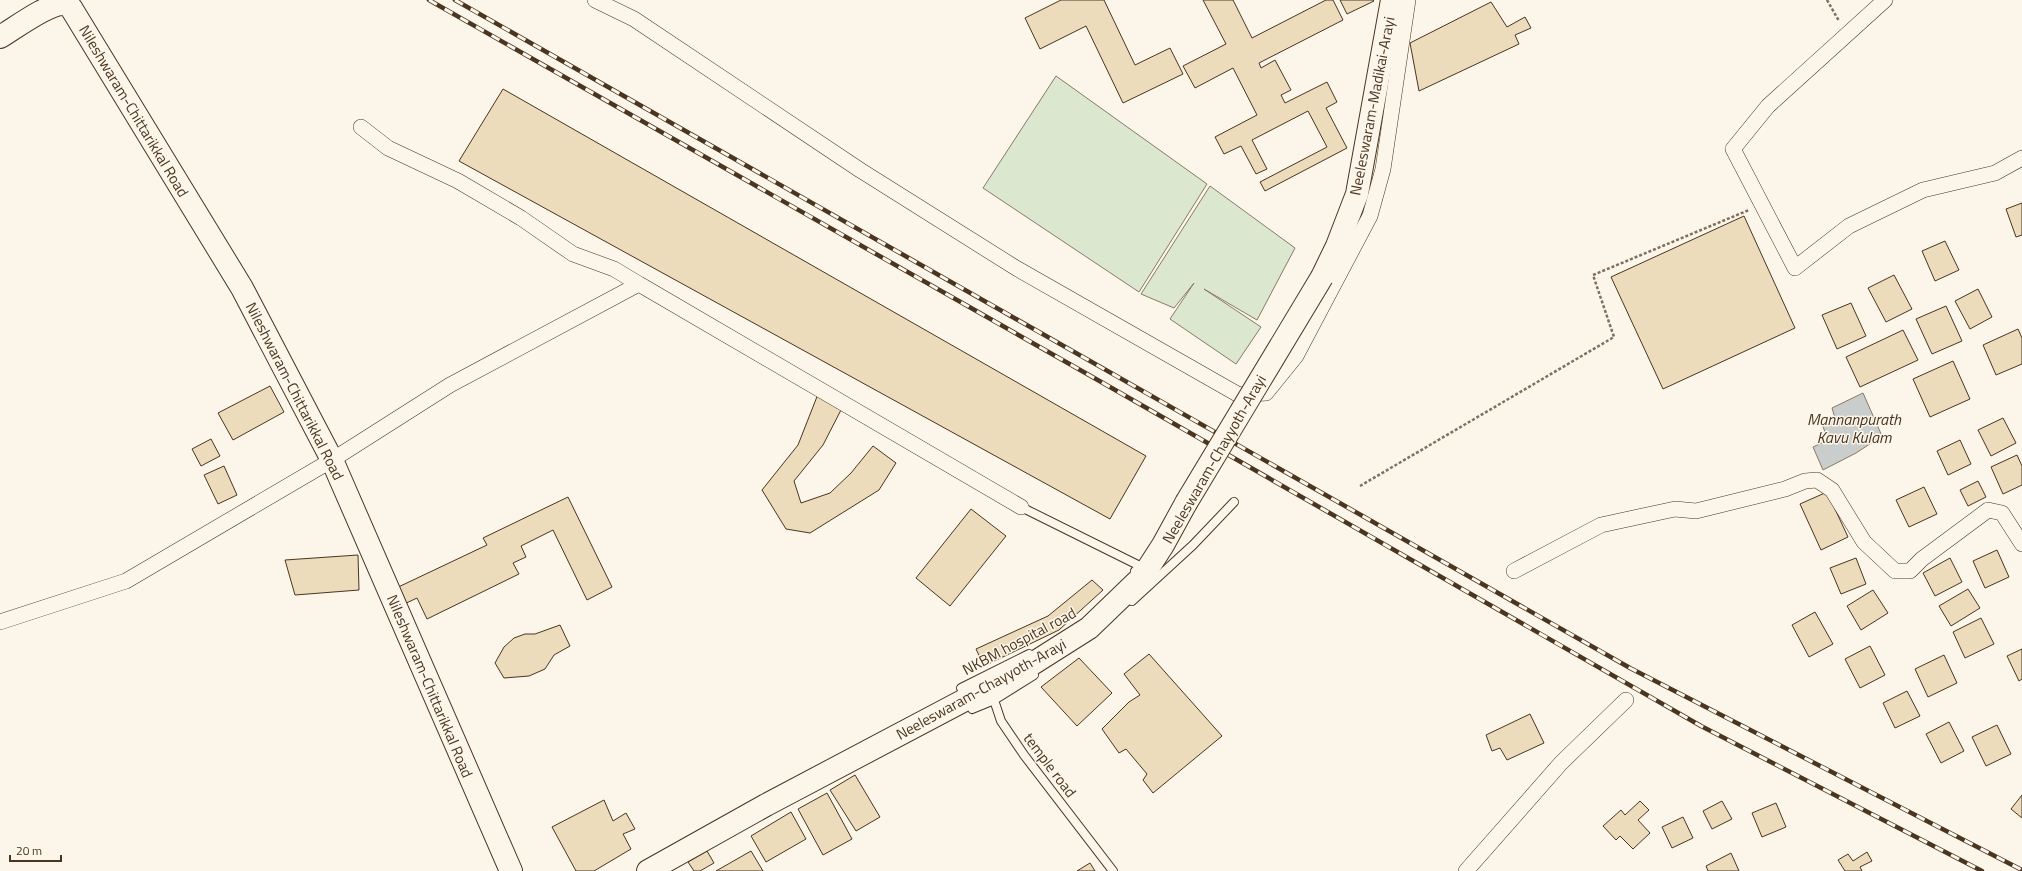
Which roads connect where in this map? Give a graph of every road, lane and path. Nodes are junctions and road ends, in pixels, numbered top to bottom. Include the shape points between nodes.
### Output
1 (595, 0) edge
2 (1392, 0) edge
3 (1408, 0) edge
4 (1827, 0) edge
5 (1885, 0) edge
6 (1846, 35) junction
7 (0, 37) edge
8 (362, 127) dead end
9 (2022, 158) edge
10 (1762, 205) junction
11 (1322, 276) joint
12 (639, 284) junction
13 (332, 460) junction
14 (1360, 486) dead end
15 (1234, 502) dead end
16 (1021, 507) joint
17 (2022, 544) edge
18 (1514, 571) dead end
19 (1130, 576) dead end
20 (1109, 596) dead end
21 (1126, 606) dead end
22 (1114, 616) dead end
23 (0, 622) edge
24 (1079, 645) dead end
25 (1041, 671) dead end
26 (965, 700) junction
27 (994, 700) junction
28 (1626, 700) dead end
29 (511, 871) edge
30 (648, 871) edge
31 (1113, 871) edge
32 (1466, 871) edge

1 - 3 street via 634,19 860,170 1016,268 1239,395 1266,393 1296,356 1370,216 1383,169
2 - 11 main road, Neeleswaram-Madikai-Arayi via 1357,194 1338,246
4 - 6 path
5 - 6 street
6 - 10 street via 1768,106 1733,149
7 - 13 main road, Nileshwaram-Chittarikkal Road via 52,6 70,6 242,288
8 - 12 street via 388,148 458,181 521,218 573,254 614,269
9 - 10 street via 1995,173 1923,190 1849,226 1795,268
10 - 14 path via 1593,275 1614,337
11 - 26 main road, Neeleswaram-Chayyoth-Arayi, bridge via 1186,503 1164,545 1143,576 1089,628 1029,666
12 - 13 street via 450,385
12 - 16 street
13 - 23 street via 126,581
13 - 29 main road, Nileshwaram-Chittarikkal Road
15 - 21 lane via 1193,545
16 - 19 lane via 1140,566
17 - 18 street via 2002,513 1988,510 1922,559 1910,572 1895,571 1864,542 1832,490 1817,480 1805,481 1785,489 1696,511 1675,509 1601,525
20 - 26 lane, NKBM hospital road via 1082,625 961,688
22 - 24 lane
25 - 27 lane
26 - 27 lane via 972,710
26 - 30 main road, Neeleswaram-Chayyoth-Arayi via 766,805
27 - 31 lane, temple road via 1001,721 1016,743
28 - 32 street via 1561,763

